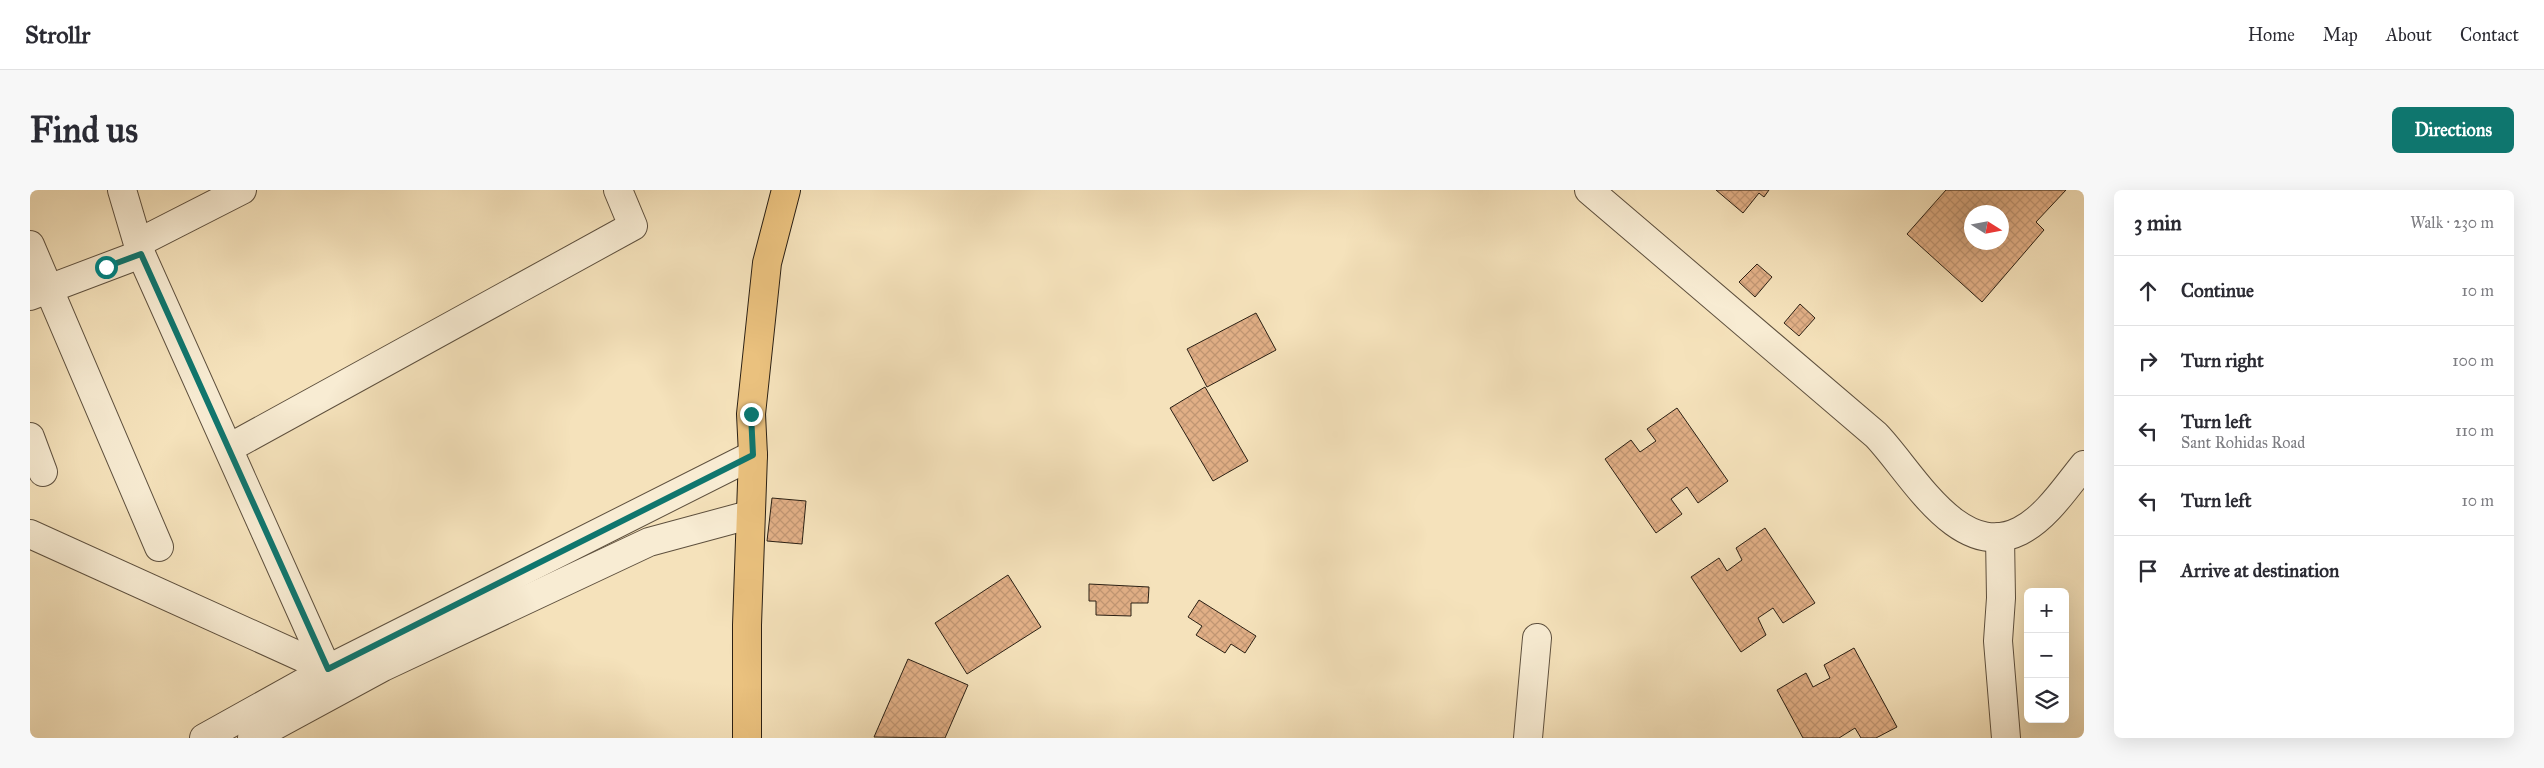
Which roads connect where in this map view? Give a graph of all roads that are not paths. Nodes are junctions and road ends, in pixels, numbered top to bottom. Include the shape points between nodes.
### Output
1 (122, 190) edge
2 (242, 190) edge
3 (618, 190) edge
4 (786, 190) edge
5 (1589, 190) edge
6 (30, 245) edge
7 (139, 249) junction
8 (39, 292) edge
9 (30, 437) edge
10 (229, 448) junction
11 (753, 455) junction
12 (2084, 465) edge
13 (43, 472) dead end
14 (749, 515) junction
15 (30, 534) edge
16 (2000, 537) junction
17 (159, 547) dead end
18 (1537, 638) dead end
19 (332, 680) junction
20 (204, 738) edge
21 (252, 738) edge
22 (747, 738) edge
23 (1528, 738) edge
24 (2006, 738) edge

1 - 7 street
2 - 7 street
3 - 10 street via 633,226
4 - 11 main road via 766,263 751,414
5 - 16 street via 1876,435 1946,516 1982,536
6 - 8 street
7 - 8 street
7 - 10 street
8 - 17 street
9 - 13 street
10 - 19 street
11 - 14 main road
11 - 19 street
12 - 16 street via 2037,519 2020,531
14 - 19 street via 649,542
14 - 22 main road
15 - 19 street
16 - 24 street via 1998,641
18 - 23 street
19 - 20 street
19 - 21 street

